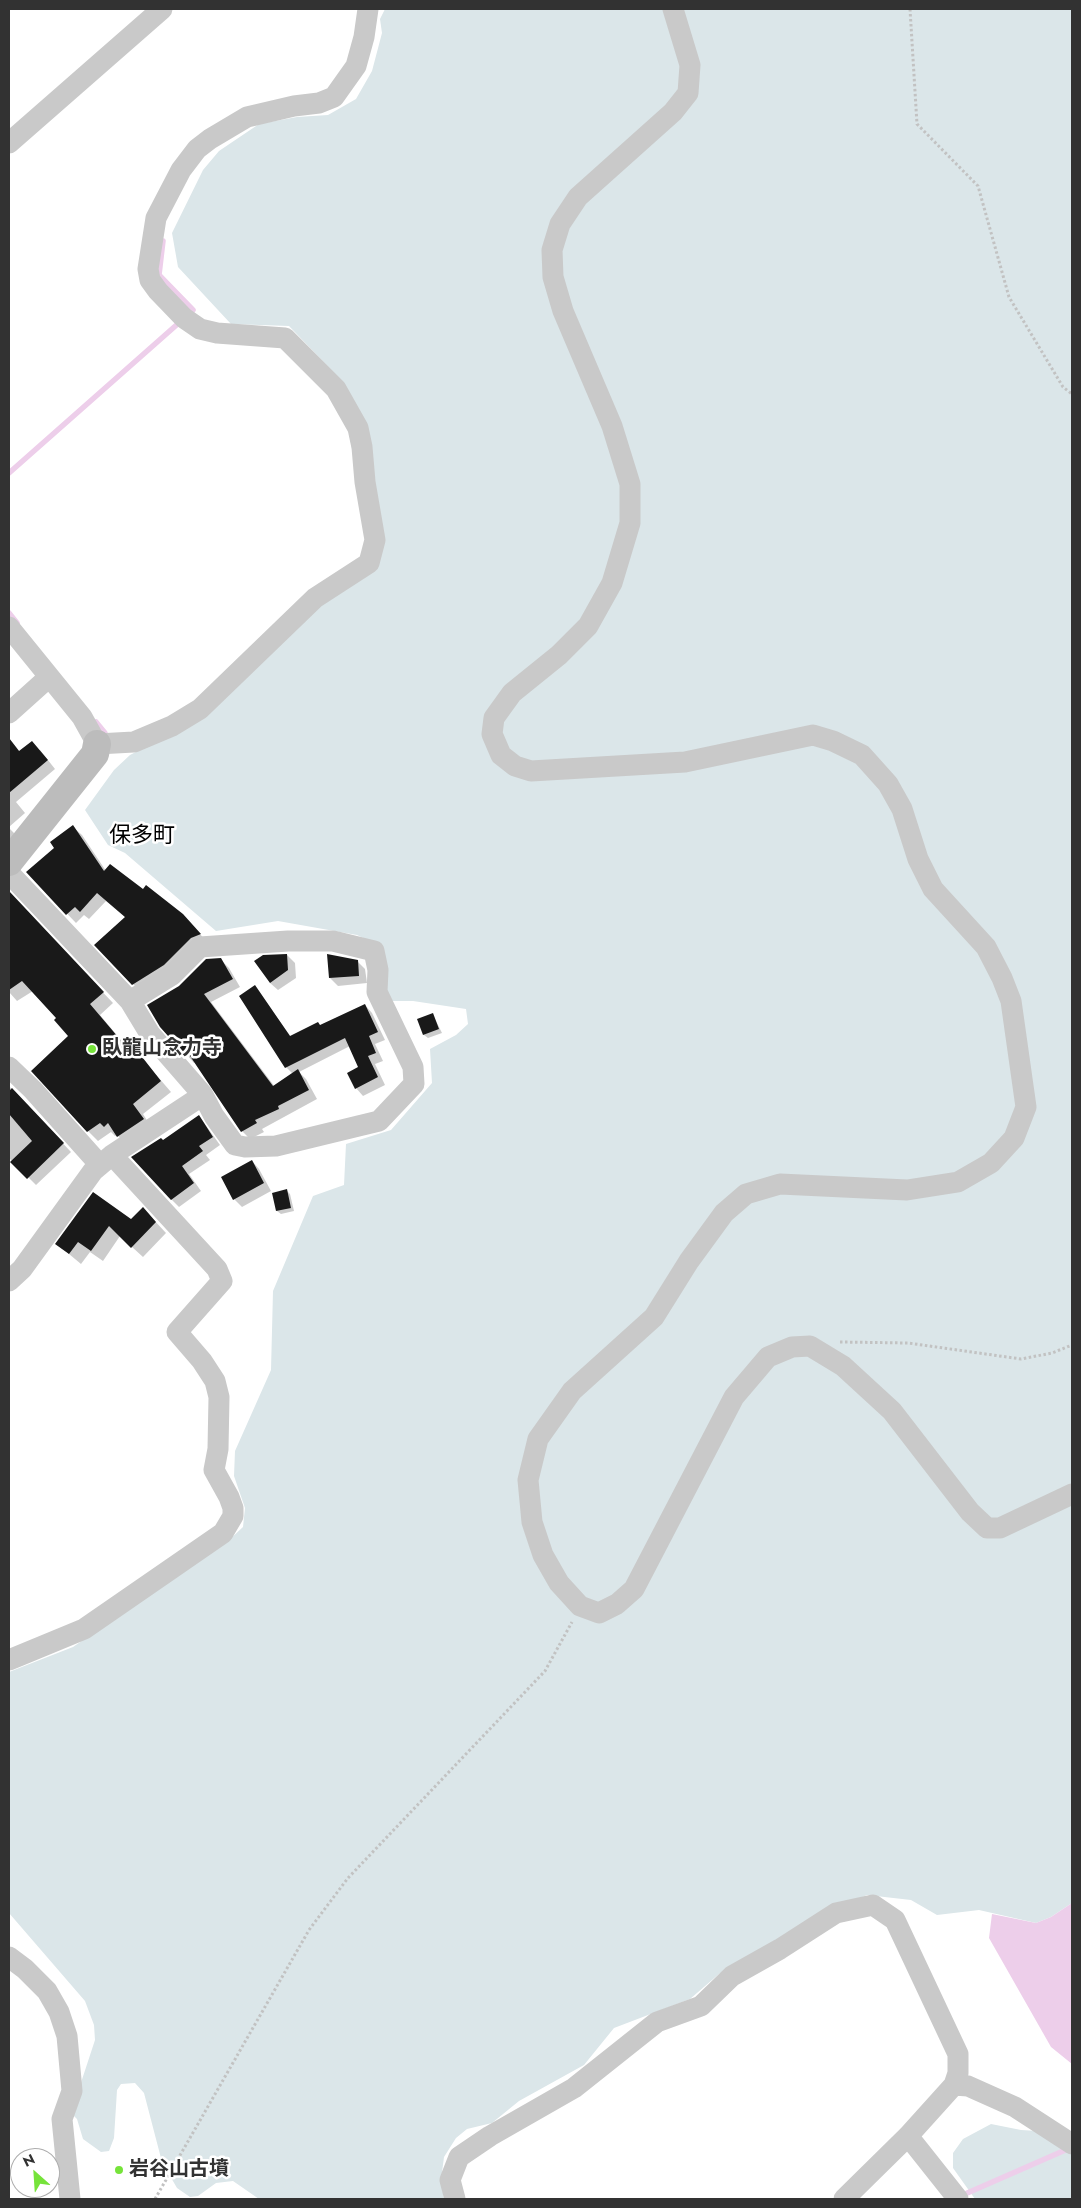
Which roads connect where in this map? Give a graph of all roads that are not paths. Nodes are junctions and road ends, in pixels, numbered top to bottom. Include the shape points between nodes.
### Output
1 (162, 9) edge
2 (368, 9) edge
3 (673, 9) edge
4 (9, 143) edge
5 (9, 628) edge
6 (48, 678) junction
7 (9, 712) edge
8 (103, 744) junction
9 (12, 873) edge
10 (130, 1001) junction
11 (9, 1067) edge
12 (203, 1095) junction
13 (106, 1160) junction
14 (9, 1281) edge
15 (1072, 1494) edge
16 (9, 1660) edge
17 (9, 1957) edge
18 (954, 2085) junction
19 (908, 2136) junction
20 (1072, 2144) edge
21 (70, 2199) edge
22 (455, 2199) edge
23 (844, 2199) edge
24 (958, 2199) edge

1 - 4 street
2 - 8 street via 356,66 334,97 247,117 197,149 181,170 156,218 148,269 150,280 158,291 184,318 200,329 285,338 336,389 358,428 362,447 375,540 370,563 315,598 200,709 172,726 134,742
3 - 15 street via 690,65 688,93 673,112 578,197 560,224 552,250 553,277 563,311 612,426 630,484 630,523 612,583 588,626 512,694 494,718 492,734 501,755 515,766 531,771 685,762 813,735 862,755 888,784 902,809 918,859 933,889 986,947 1002,978 1011,1001 1026,1108 1014,1138 991,1163 958,1182 907,1190 780,1184 746,1194 724,1213 654,1317 572,1391 538,1439 528,1480 532,1522 543,1555 558,1583 580,1606 599,1613 617,1604 634,1589 734,1397 768,1356 810,1346 843,1366 892,1410 970,1512 987,1528 1000,1528
5 - 6 street
6 - 7 street
6 - 8 street
8 - 9 street
9 - 10 street
10 - 12 street via 150,1034
10 - 12 street via 172,975 200,947 333,941 374,951 378,970 377,992 413,1067 414,1084 379,1121 276,1146 245,1147 235,1145
11 - 13 street
12 - 13 street
13 - 14 street via 93,1172 22,1269
13 - 16 street via 217,1269 222,1281 178,1332 215,1382 219,1397 218,1449 214,1470 229,1498 233,1516 223,1533 84,1629
17 - 21 street via 47,1991 67,2036 72,2091 62,2120
18 - 19 street
18 - 20 street via 968,2086 1015,2107
18 - 22 street via 958,2054 895,1920 873,1904 836,1913 732,1976 701,2006 657,2022 574,2088 459,2157 450,2180
19 - 23 street
19 - 24 street

